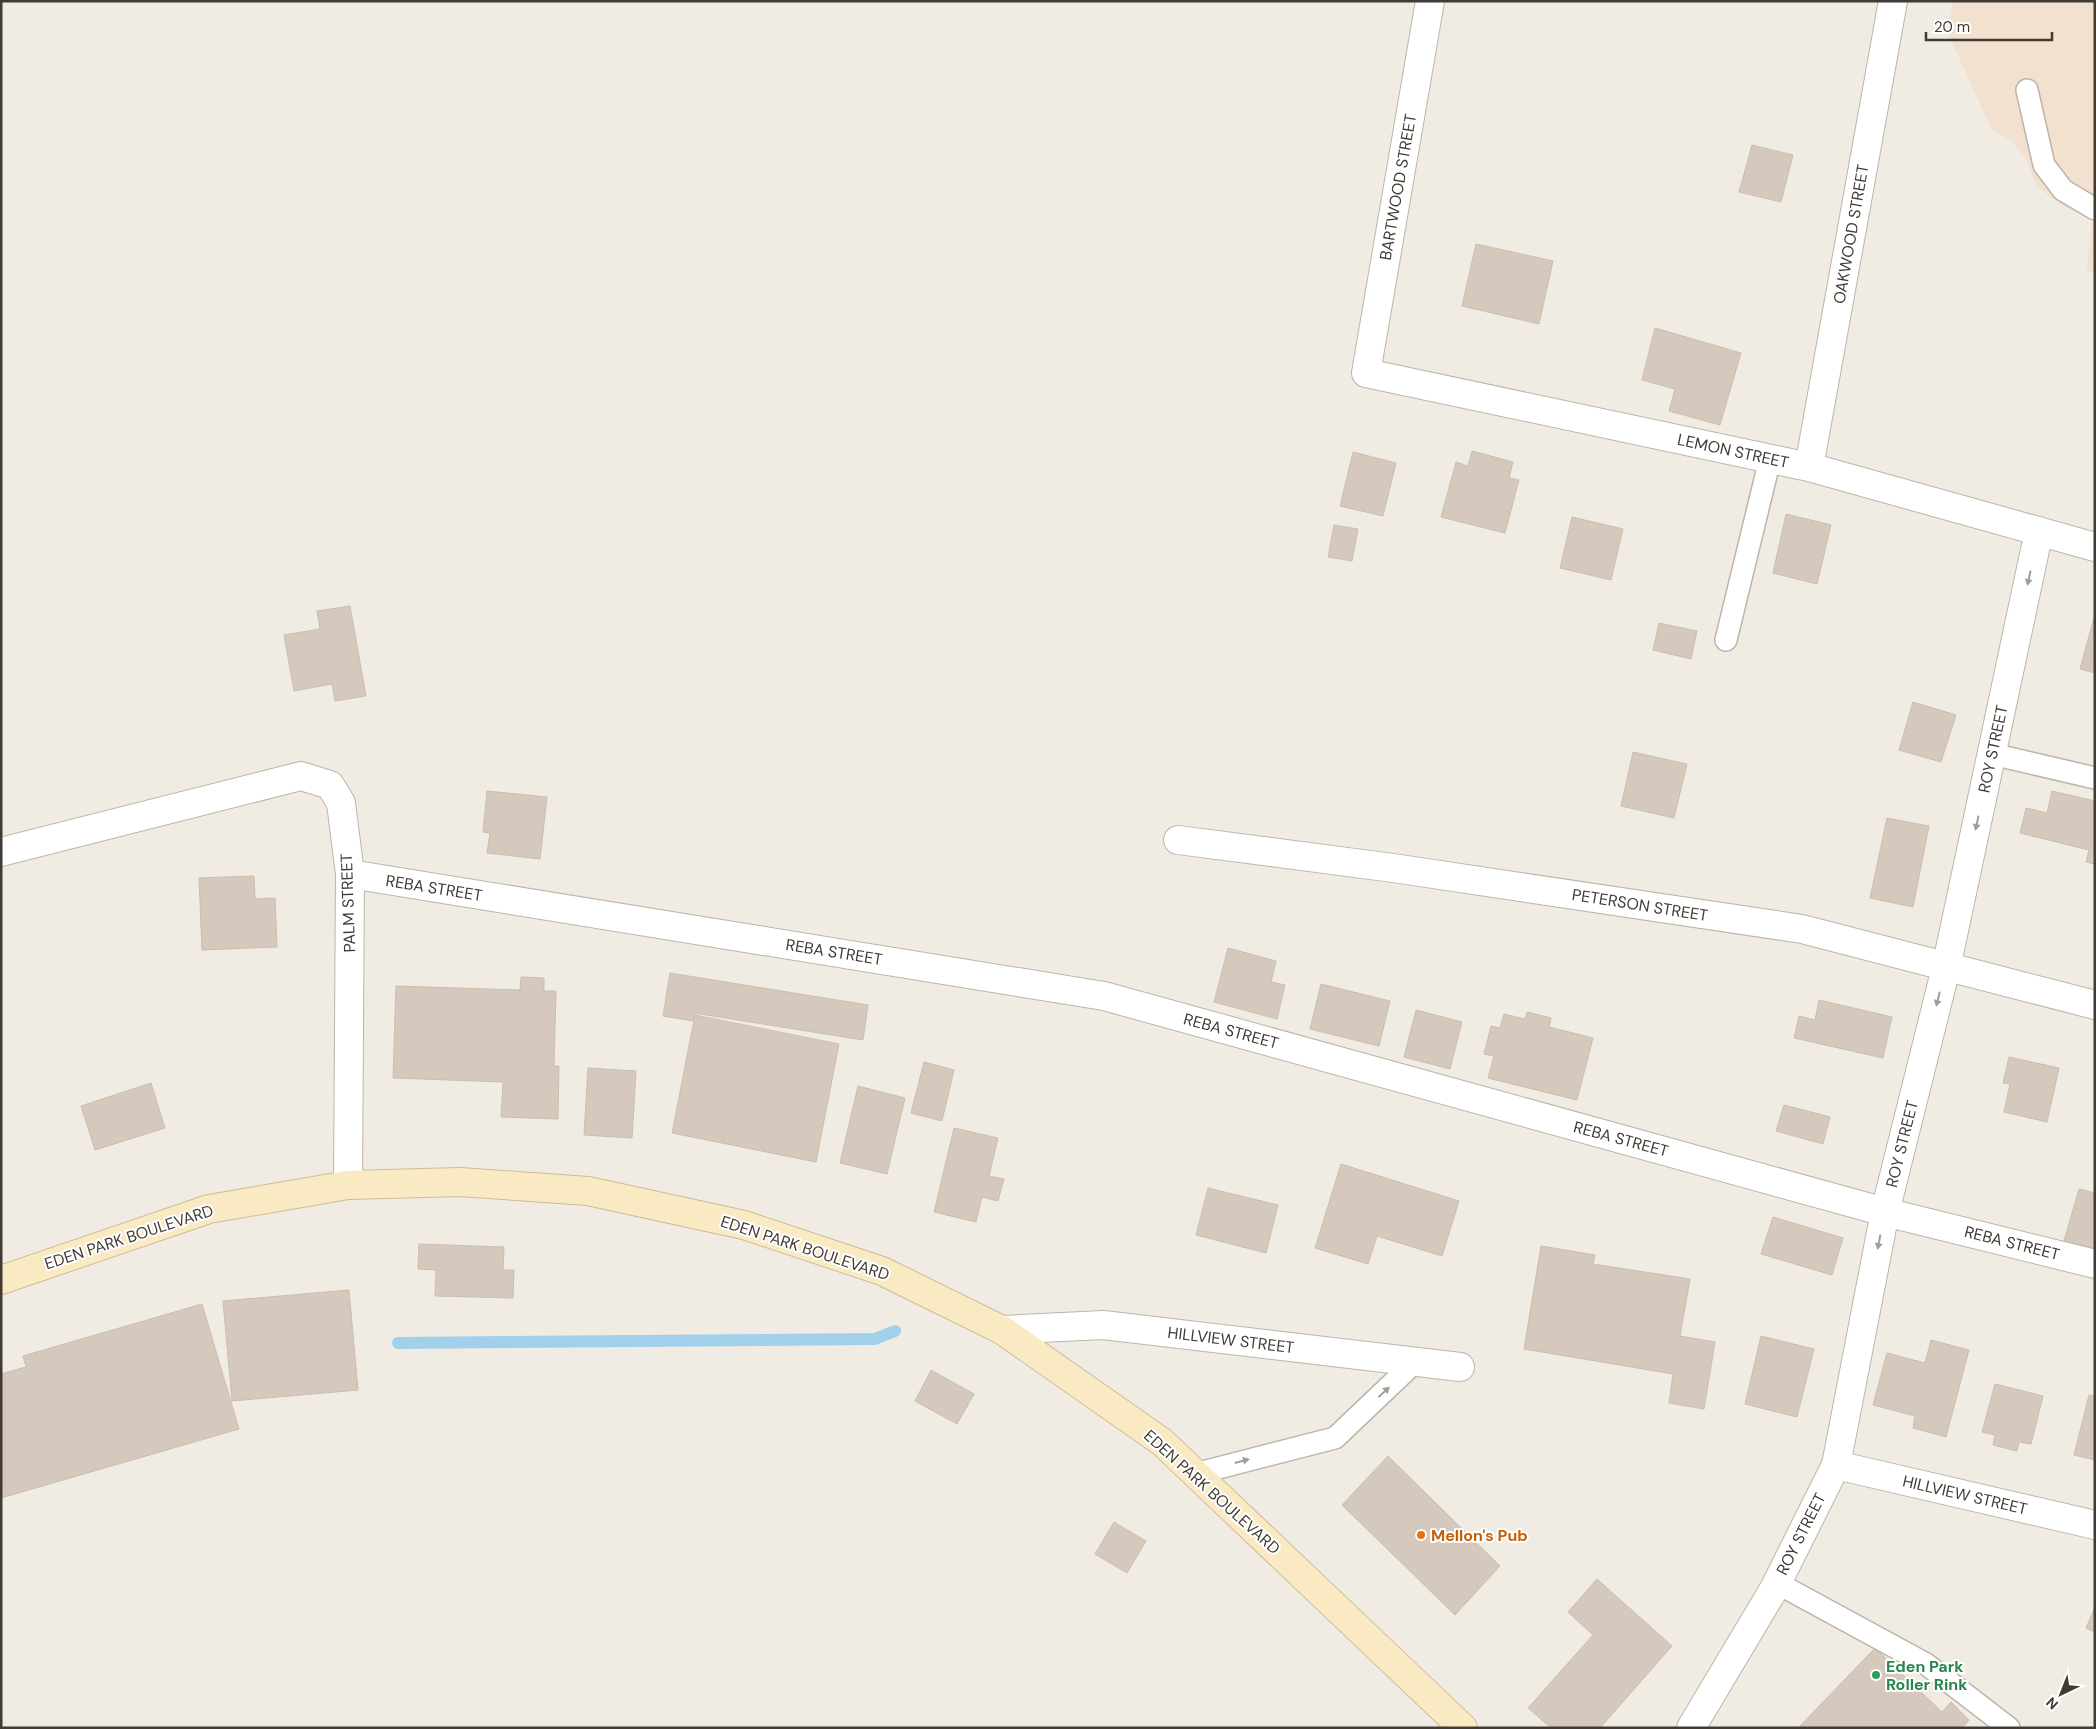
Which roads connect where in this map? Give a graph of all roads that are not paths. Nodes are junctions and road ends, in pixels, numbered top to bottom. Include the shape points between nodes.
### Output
1 (1430, 1) edge
2 (1893, 1) edge
3 (2027, 90) dead end
4 (2095, 209) edge
5 (1366, 373) joint
6 (1770, 459) junction
7 (1810, 467) junction
8 (2038, 531) junction
9 (2095, 547) edge
10 (1726, 640) dead end
11 (1992, 754) junction
12 (2095, 778) edge
13 (1178, 840) dead end
14 (1, 852) edge
15 (350, 874) junction
16 (1946, 968) junction
17 (2095, 1005) edge
18 (348, 1185) junction
19 (1885, 1212) junction
20 (2095, 1264) edge
21 (1, 1280) edge
22 (1002, 1330) junction
23 (1416, 1361) junction
24 (1460, 1367) dead end
25 (1836, 1465) junction
26 (1195, 1474) junction
27 (2095, 1525) edge
28 (1777, 1583) junction
29 (1463, 1728) edge
30 (1691, 1728) edge
31 (2008, 1728) edge

1 - 5 street, BARTWOOD STREET
2 - 7 street, OAKWOOD STREET
3 - 4 lane via 2044,165 2063,190
5 - 6 street, LEMON STREET
6 - 7 street, LEMON STREET
6 - 10 lane
7 - 8 street, LEMON STREET
8 - 9 street, LEMON STREET
8 -> 11 street, ROY STREET
11 - 12 lane
11 -> 16 street, ROY STREET
13 - 16 street, PETERSON STREET via 1403,869 1802,929
14 - 15 street, PALM STREET via 301,776 330,785 341,803
15 - 18 street, PALM STREET
15 - 19 street, REBA STREET via 1104,996
16 - 17 street, PETERSON STREET
16 -> 19 street, ROY STREET
18 - 21 main road, EDEN PARK BOULEVARD via 209,1209
18 - 22 main road, EDEN PARK BOULEVARD via 460,1182 588,1191 744,1225 882,1271
19 - 20 street, REBA STREET
19 -> 25 street, ROY STREET
22 - 23 street, HILLVIEW STREET via 1103,1325
22 - 26 main road, EDEN PARK BOULEVARD via 1162,1442
23 - 24 street, HILLVIEW STREET
26 -> 23 lane via 1335,1438
25 - 27 street, HILLVIEW STREET
25 - 28 street, ROY STREET
26 - 29 main road, EDEN PARK BOULEVARD
28 - 30 street, ROY STREET
28 - 31 lane via 1926,1664

